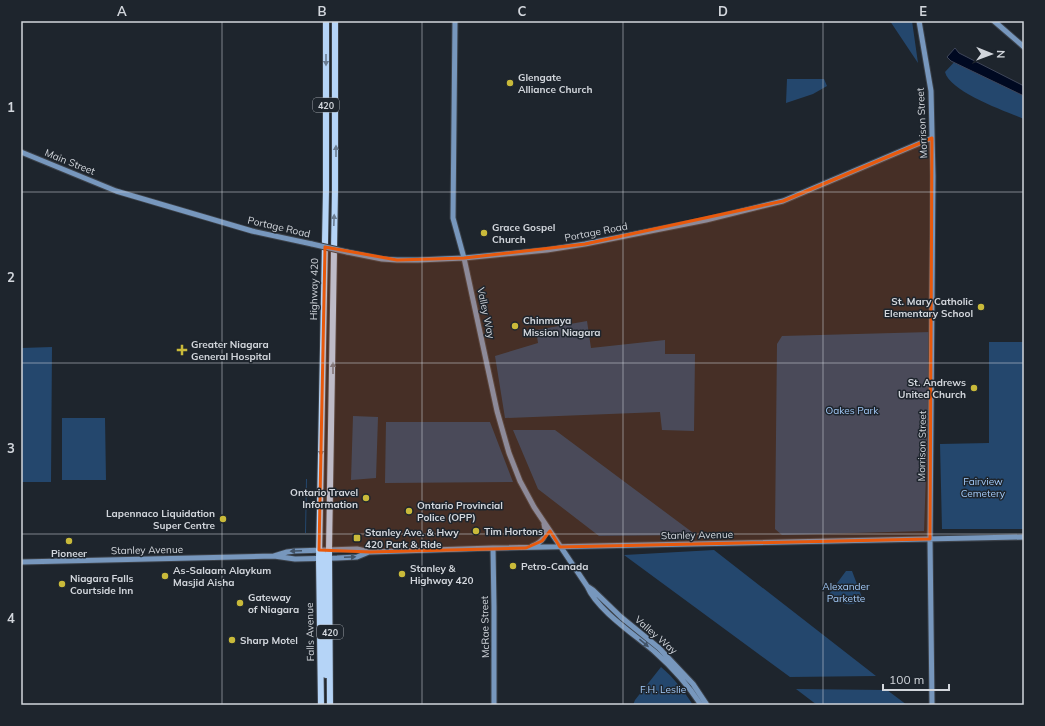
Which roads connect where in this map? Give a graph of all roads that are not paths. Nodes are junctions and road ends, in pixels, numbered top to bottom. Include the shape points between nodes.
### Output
1 (326, 21) edge
2 (336, 21) edge
3 (455, 21) edge
4 (919, 21) edge
5 (994, 21) edge
6 (1024, 47) edge
7 (932, 138) junction
8 (21, 152) edge
9 (112, 189) joint
10 (464, 258) junction
11 (544, 521) junction
12 (1024, 537) edge
13 (930, 539) junction
14 (560, 547) junction
15 (493, 548) junction
16 (526, 548) junction
17 (319, 550) junction
18 (329, 550) junction
19 (370, 552) junction
20 (274, 556) junction
21 (324, 558) junction
22 (21, 562) edge
23 (587, 586) junction
24 (321, 705) edge
25 (327, 705) edge
26 (330, 705) edge
27 (494, 705) edge
28 (701, 705) edge
29 (707, 705) edge
30 (932, 705) edge

1 -> 17 highway, Highway 420 / 420 via 326,190
18 -> 2 highway, Highway 420 / 420
3 - 10 street, Valley Way via 453,218
4 - 7 street, Morrison Street via 931,90
5 - 6 street
7 - 10 street, Portage Road via 783,201 724,216 585,244
7 - 13 street, Morrison Street
8 - 9 street, Main Street
9 - 10 street, Portage Road, bridge via 252,231 382,259
10 - 11 street, Valley Way via 501,428 520,481
11 - 14 street, Valley Way
11 - 16 street via 544,538
12 - 13 street, Stanley Avenue
13 - 14 street, Stanley Avenue
13 - 30 street, Morrison Street
14 - 16 street, Stanley Avenue
14 - 23 street, Valley Way
15 - 16 street, Stanley Avenue
15 - 19 street, Stanley Avenue
15 - 27 street, McRae Street
17 - 18 street, Stanley Avenue
17 -> 20 street, Stanley Avenue via 287,552
17 - 21 highway, Highway 420 / 420
18 - 19 street, Stanley Avenue via 357,549
18 - 21 highway, Highway 420 / 420
21 -> 19 street, Stanley Avenue via 357,557
20 - 21 street, Stanley Avenue
20 - 22 street, Stanley Avenue
21 - 24 highway, Falls Avenue / 420
21 - 25 highway
21 - 26 highway, Falls Avenue / 420
23 -> 28 street, Valley Way via 608,612 675,671
23 - 29 street, Valley Way via 660,648 693,684

